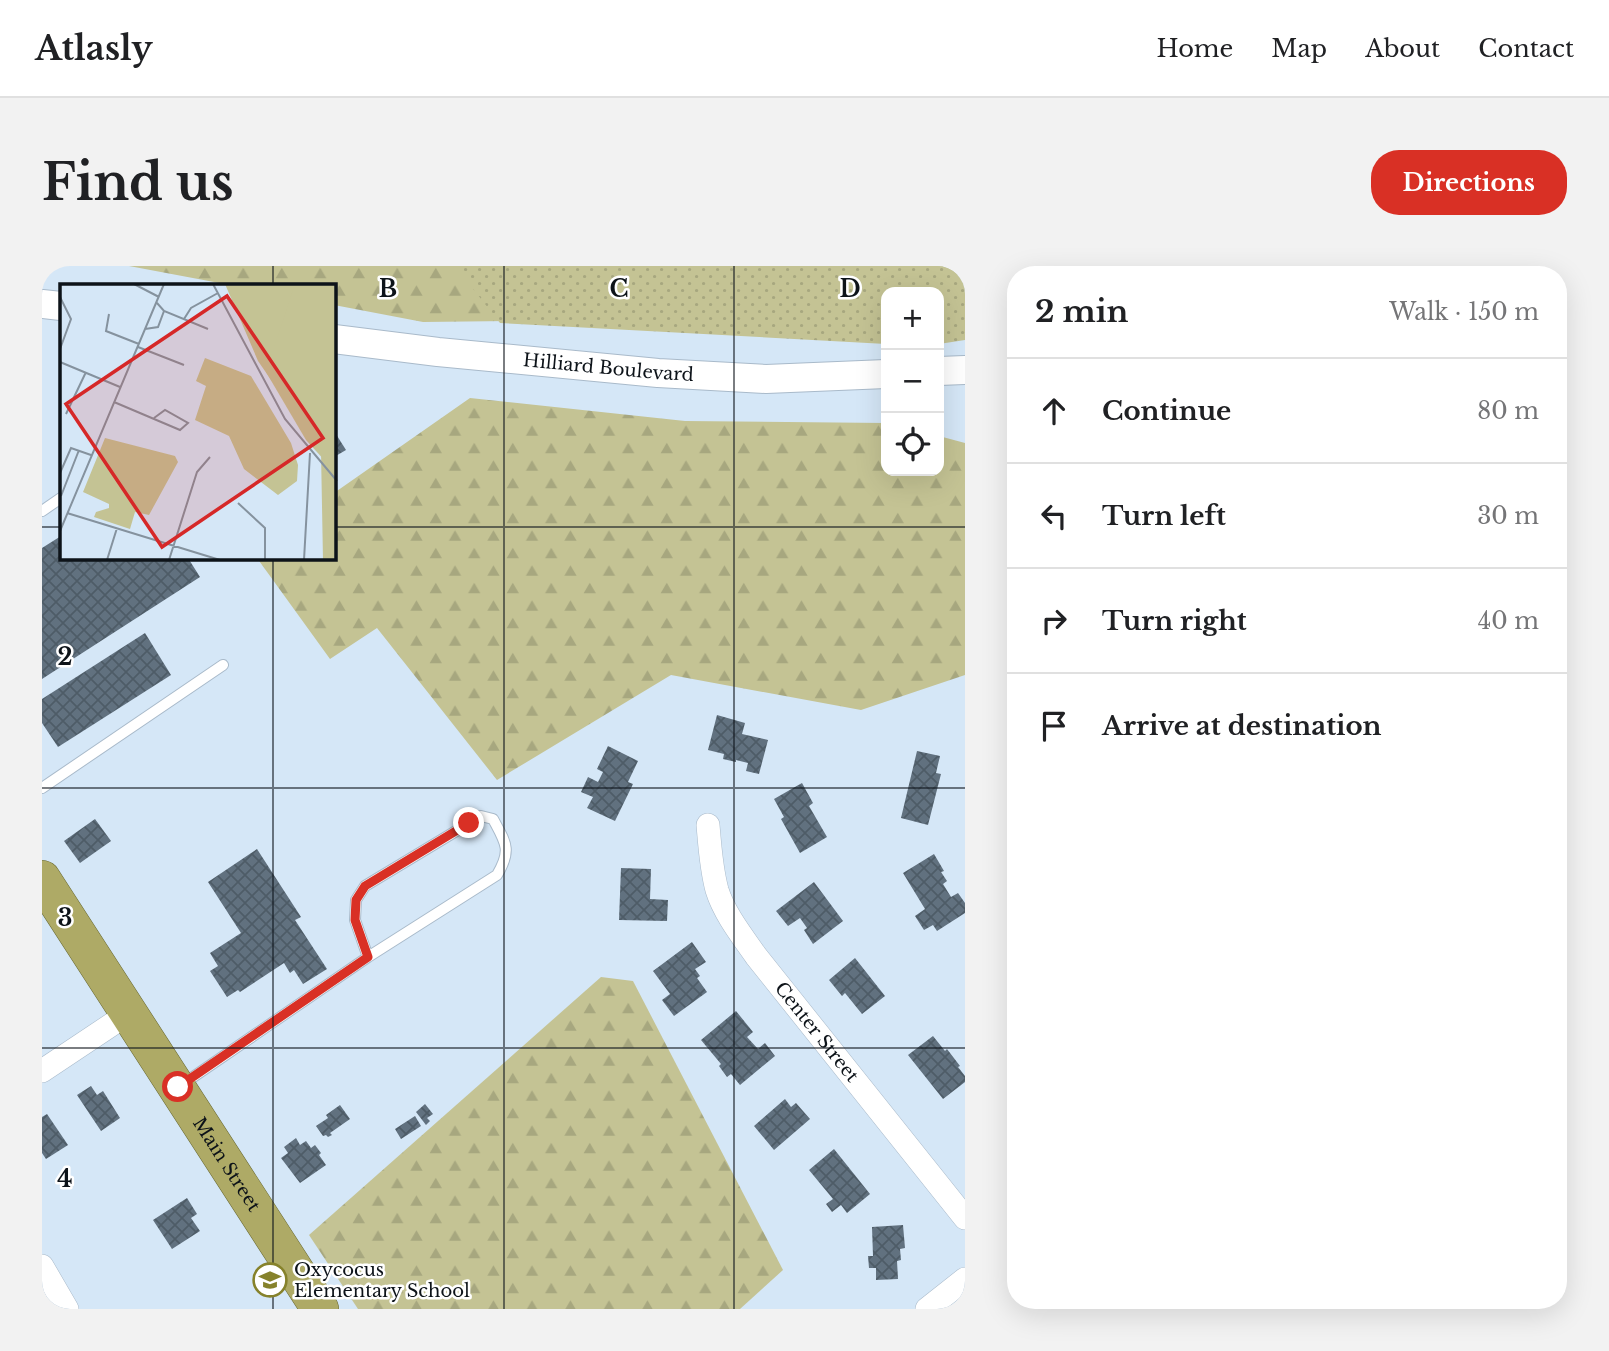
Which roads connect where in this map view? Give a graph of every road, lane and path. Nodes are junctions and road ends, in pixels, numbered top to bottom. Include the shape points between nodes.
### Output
1 (42, 304) edge
2 (60, 306) edge
3 (336, 339) edge
4 (965, 370) edge
5 (944, 371) edge
6 (881, 374) edge
7 (60, 499) edge
8 (42, 511) edge
9 (223, 665) dead end
10 (42, 788) edge
11 (708, 825) dead end
12 (42, 879) edge
13 (368, 957) junction
14 (129, 1013) junction
15 (42, 1070) edge
16 (178, 1087) junction
17 (965, 1218) edge
18 (42, 1266) edge
19 (965, 1279) edge
20 (67, 1309) edge
21 (320, 1309) edge
22 (927, 1309) edge

1 - 2 street
3 - 6 street, Hilliard Boulevard via 671,374 766,379
4 - 5 street
7 - 8 lane
9 - 10 lane
11 - 17 street, Center Street via 718,892 736,928
12 - 14 highway, Main Street
13 - 13 lane via 497,875 506,861 506,841 494,819 481,816 365,886 356,900 355,920
13 - 16 lane
14 - 15 street
14 - 16 highway, Main Street
16 - 21 highway, Main Street
18 - 20 street
19 - 22 street

